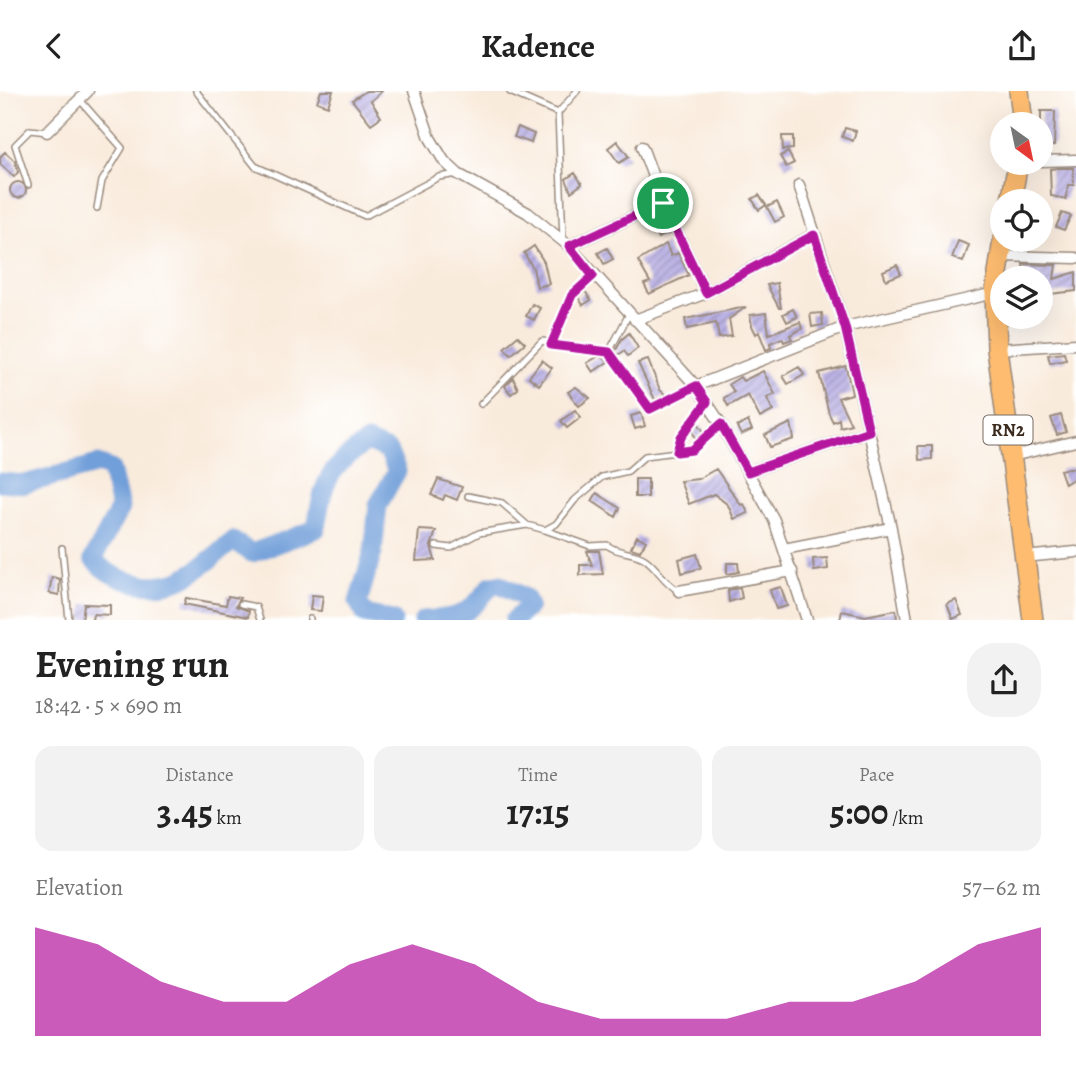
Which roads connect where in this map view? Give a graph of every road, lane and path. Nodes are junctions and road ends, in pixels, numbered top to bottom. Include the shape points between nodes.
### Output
1 (196, 91) edge
2 (414, 91) edge
3 (576, 91) edge
4 (1019, 91) edge
5 (510, 92) edge
6 (83, 95) edge
7 (1022, 112) edge
8 (558, 113) junction
9 (47, 132) joint
10 (642, 147) dead end
11 (1076, 160) edge
12 (1054, 161) edge
13 (457, 174) junction
14 (28, 184) dead end
15 (799, 185) dead end
16 (663, 203) junction
17 (97, 208) dead end
18 (814, 235) junction
19 (566, 243) junction
20 (1032, 252) edge
21 (1076, 258) edge
22 (593, 276) junction
23 (706, 293) junction
24 (990, 294) edge
25 (632, 317) junction
26 (845, 327) junction
27 (996, 329) edge
28 (1076, 344) edge
29 (551, 345) junction
30 (997, 349) junction
31 (609, 352) junction
32 (696, 386) junction
33 (707, 402) junction
34 (481, 404) dead end
35 (721, 424) junction
36 (869, 431) junction
37 (1076, 441) edge
38 (677, 452) junction
39 (1012, 456) junction
40 (748, 472) junction
41 (468, 496) dead end
42 (527, 525) junction
43 (891, 528) junction
44 (545, 530) junction
45 (436, 546) dead end
46 (62, 548) dead end
47 (784, 549) junction
48 (1076, 552) edge
49 (1024, 557) junction
50 (792, 571) junction
51 (679, 591) joint
52 (241, 604) dead end
53 (69, 620) edge
54 (260, 620) edge
55 (807, 620) edge
56 (907, 620) edge
57 (1033, 620) edge

1 - 13 lane via 255,166 365,216 439,177
2 - 13 street via 430,138
3 - 8 lane
4 - 7 highway
5 - 8 lane
6 - 9 street
6 - 17 lane via 122,148 102,181
8 - 19 lane
9 - 14 lane via 30,130 15,145
10 - 16 street
11 - 12 street
13 - 19 street via 528,213
15 - 18 street
16 - 19 street
16 - 23 street
18 - 23 street
18 - 26 street
19 - 22 street
20 - 21 street
22 - 25 street
22 - 29 lane via 572,295
23 - 25 street
24 - 26 street
25 - 31 lane
25 - 32 street
26 - 32 street
26 - 36 street
27 - 30 highway, RN2
28 - 30 street
29 - 31 lane
29 - 34 lane via 542,341
30 - 39 highway, RN2
31 - 32 lane via 650,409
32 - 33 street
33 - 35 street
33 - 38 lane via 681,437
35 - 38 lane via 692,450
35 - 40 street
36 - 40 street
36 - 43 street
37 - 39 street
38 - 44 lane via 645,456 628,471 602,477
39 - 49 highway, RN2
40 - 47 street
41 - 42 lane via 502,503
42 - 44 lane
42 - 45 lane via 479,533 451,548
43 - 47 street
43 - 56 street
44 - 51 lane via 644,558
46 - 53 lane
47 - 50 street
48 - 49 street
49 - 57 highway, RN2
50 - 51 street
50 - 55 street
52 - 54 lane via 256,607

